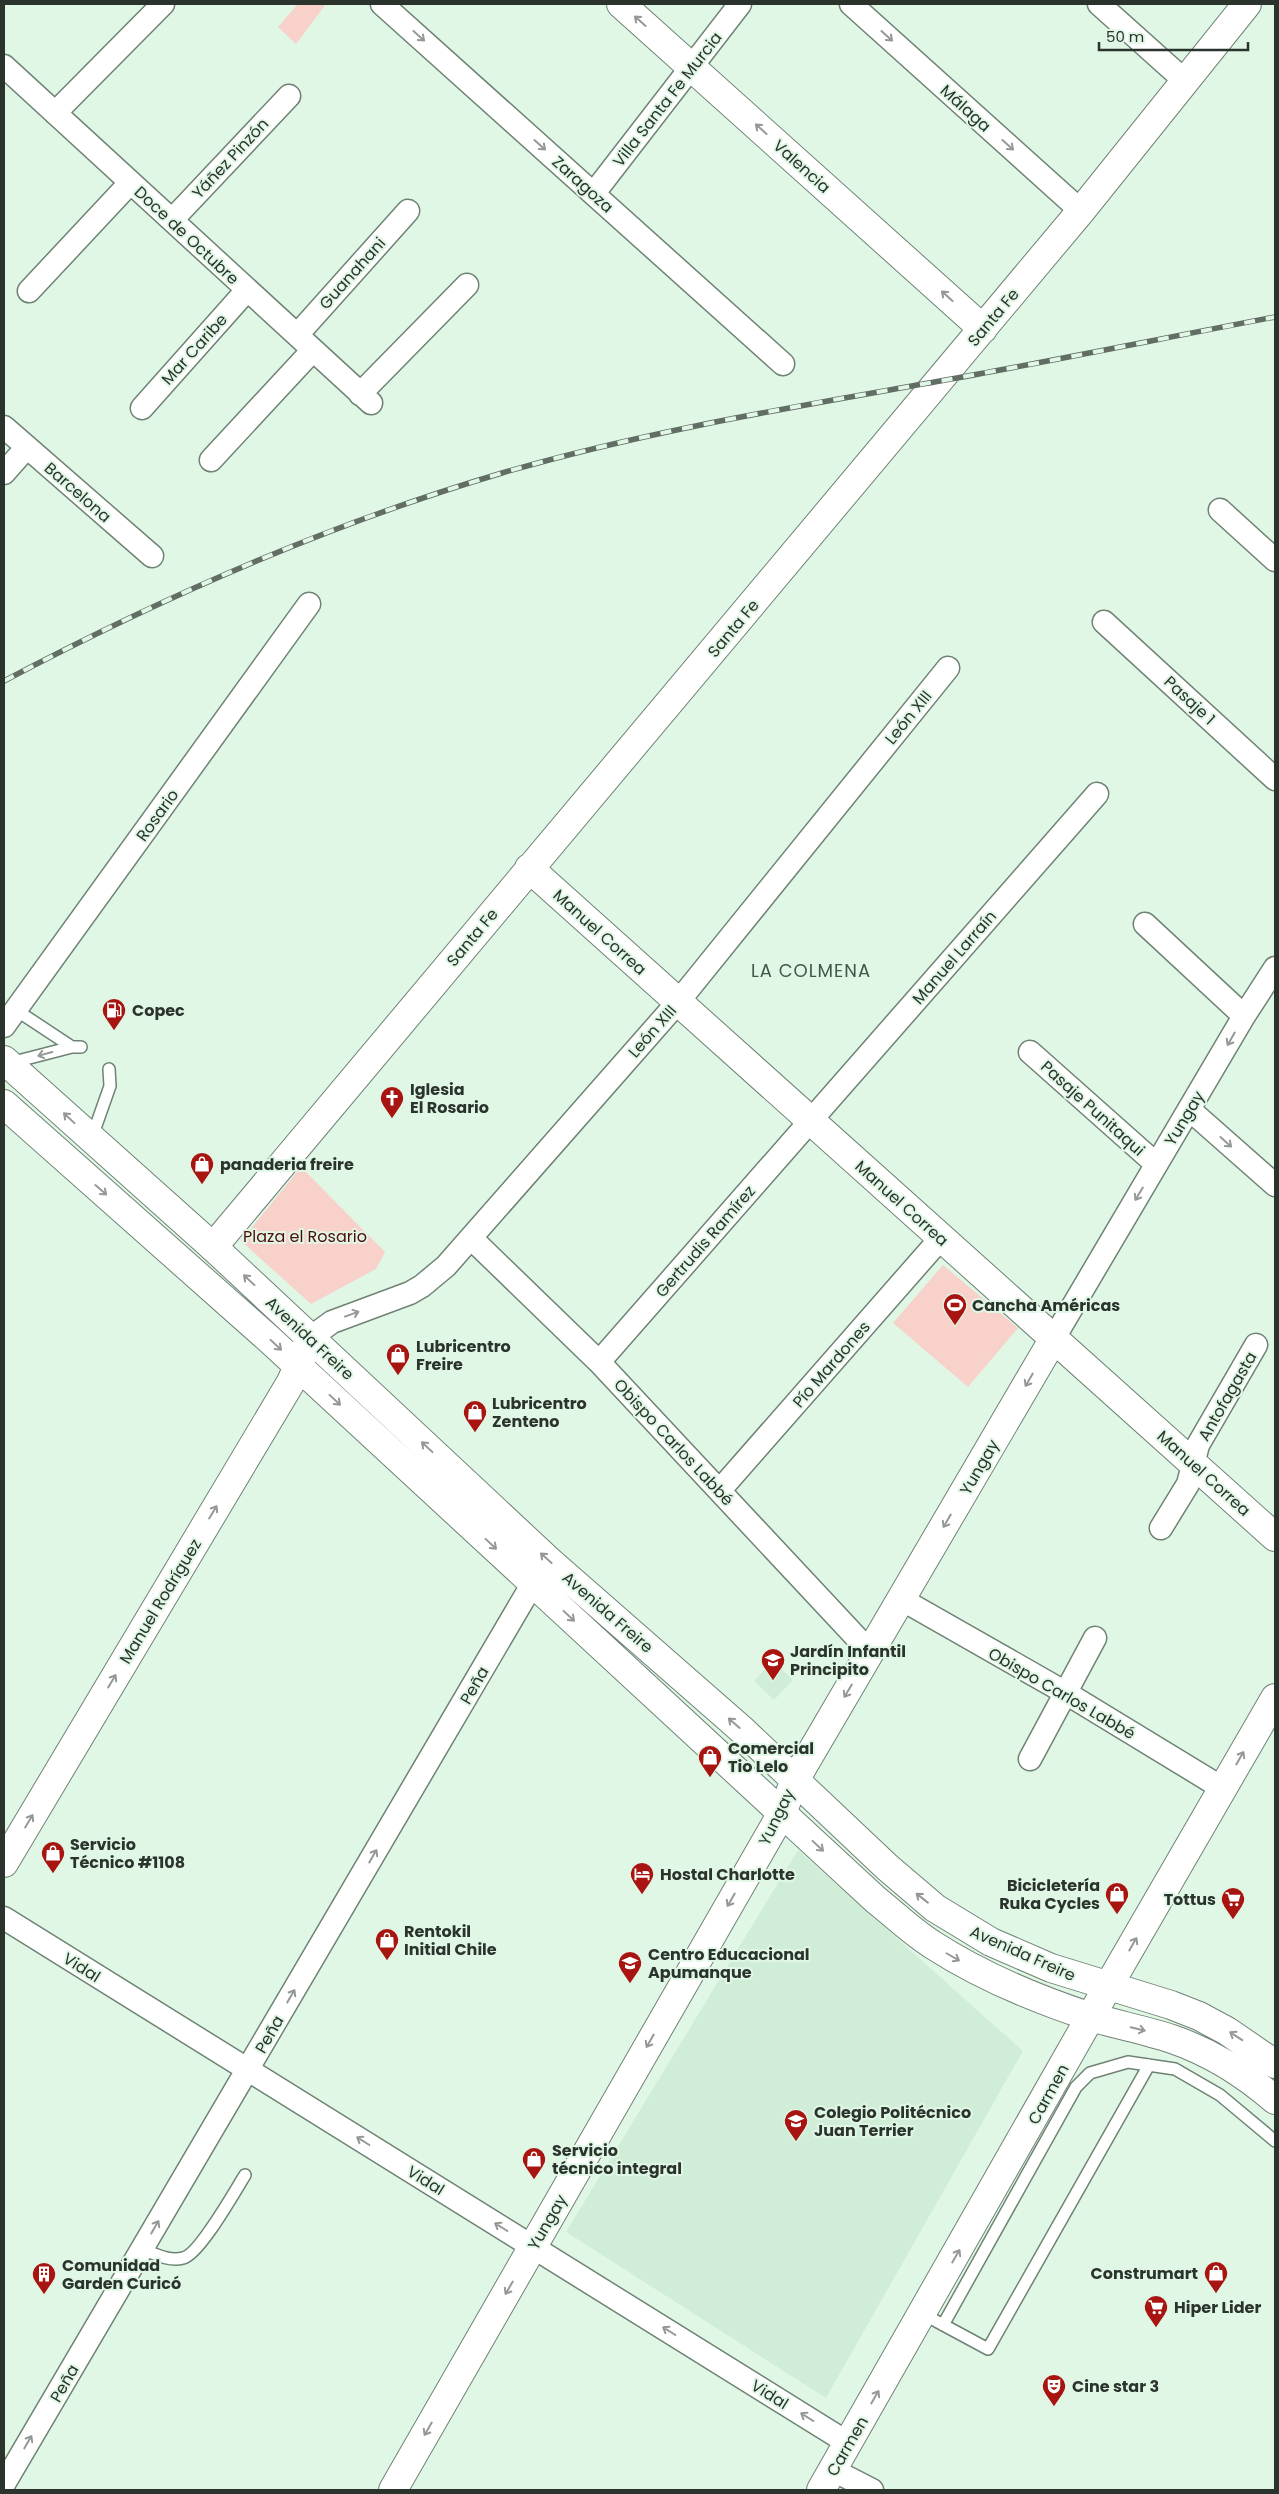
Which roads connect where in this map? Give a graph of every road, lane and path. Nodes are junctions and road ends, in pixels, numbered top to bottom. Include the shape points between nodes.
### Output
1 (163, 4) edge
2 (382, 4) edge
3 (621, 4) edge
4 (740, 4) edge
5 (851, 4) edge
6 (1099, 4) edge
7 (1247, 4) edge
8 (4, 67) edge
9 (691, 67) junction
10 (1185, 81) junction
11 (289, 96) dead end
12 (55, 113) junction
13 (130, 183) junction
14 (594, 193) junction
15 (408, 211) dead end
16 (1081, 211) junction
17 (172, 220) junction
18 (467, 285) dead end
19 (247, 290) junction
20 (29, 292) dead end
21 (983, 329) junction
22 (297, 335) junction
23 (313, 350) junction
24 (783, 364) dead end
25 (142, 408) dead end
26 (4, 427) edge
27 (27, 447) junction
28 (211, 460) dead end
29 (4, 473) edge
30 (1220, 510) dead end
31 (152, 556) dead end
32 (1275, 560) edge
33 (310, 604) dead end
34 (1104, 622) dead end
35 (948, 668) dead end
36 (1275, 779) edge
37 (1097, 794) dead end
38 (529, 868) junction
39 (1145, 924) dead end
40 (1275, 968) edge
41 (678, 1002) junction
42 (1244, 1016) junction
43 (10, 1018) edge
44 (1030, 1052) dead end
45 (5, 1067) edge
46 (109, 1069) dead end
47 (4, 1104) edge
48 (1190, 1110) junction
49 (811, 1121) junction
50 (91, 1139) junction
51 (1156, 1164) junction
52 (1275, 1185) edge
53 (471, 1238) junction
54 (941, 1238) junction
55 (161, 1243) junction
56 (213, 1247) junction
57 (310, 1338) junction
58 (1054, 1338) junction
59 (1256, 1345) dead end
60 (599, 1362) junction
61 (300, 1367) junction
62 (1195, 1464) junction
63 (720, 1490) junction
64 (1161, 1528) dead end
65 (1275, 1537) edge
66 (533, 1583) junction
67 (901, 1600) junction
68 (1095, 1638) dead end
69 (871, 1653) junction
70 (1066, 1693) junction
71 (1275, 1698) edge
72 (1030, 1759) dead end
73 (795, 1780) junction
74 (1222, 1788) junction
75 (782, 1813) junction
76 (4, 1863) edge
77 (4, 1918) edge
78 (1108, 1987) junction
79 (1090, 2016) junction
80 (1275, 2064) edge
81 (1149, 2065) junction
82 (248, 2070) junction
83 (1275, 2100) edge
84 (1275, 2141) edge
85 (245, 2175) dead end
86 (533, 2246) junction
87 (142, 2249) junction
88 (933, 2319) junction
89 (848, 2443) junction
90 (827, 2480) edge
91 (4, 2484) edge
92 (393, 2490) edge
93 (872, 2490) edge

1 - 12 street
2 -> 14 street, Zaragoza
9 -> 3 street, Valencia
4 - 9 street, Villa Santa Fe Murcia
5 -> 16 street, Málaga
6 - 10 street
7 - 10 street, Santa Fe
8 - 12 street, Doce de Octubre
9 - 14 street, Villa Santa Fe Murcia
21 -> 9 street, Valencia
10 - 16 street, Santa Fe
11 - 17 street, Yáñez Pinzón
12 - 13 street, Doce de Octubre
13 - 17 street, Doce de Octubre
13 - 20 street
14 - 24 street, Zaragoza
15 - 22 street, Guanahani
16 - 21 street, Santa Fe
17 - 19 street, Doce de Octubre
18 - 23 street, Doce de Octubre via 365,399
19 - 22 street, Doce de Octubre
19 - 25 street, Mar Caribe
21 - 38 street, Santa Fe
22 - 23 street, Doce de Octubre
23 - 28 street
26 - 27 street, Barcelona
27 - 29 street
27 - 31 street, Barcelona
30 - 32 street
33 - 43 street, Rosario
34 - 36 street, Pasaje 1
35 - 41 street, León XIII
37 - 49 street, Manuel Larraín
38 - 41 street, Manuel Correa
38 - 56 street, Santa Fe
39 - 42 street
40 - 42 street, Yungay
41 - 49 street, Manuel Correa
41 - 53 street, León XIII
42 -> 48 street, Yungay
43 -> 45 lane via 77,1047
44 - 51 street, Pasaje Punitaqui
50 -> 45 street, Avenida Freire via 32,1084
46 - 50 lane via 110,1086
47 -> 55 street, Avenida Freire
48 - 51 street, Yungay
48 -> 52 street
49 - 54 street, Manuel Correa
49 - 60 street, Gertrudis Ramírez
50 - 56 street, Avenida Freire
51 -> 58 street, Yungay
57 -> 53 street, León XIII via 332,1322 422,1286 446,1266
53 - 60 street, Obispo Carlos Labbé
54 - 58 street, Manuel Correa
54 - 63 street, Pío Mardones
55 - 56 street
55 -> 61 street, Avenida Freire
57 -> 56 street, Avenida Freire
57 - 61 street, Manuel Rodríguez
73 -> 57 street, Avenida Freire via 548,1560
58 - 62 street, Manuel Correa
58 -> 67 street, Yungay
59 - 62 street, Antofagasta via 1198,1445
60 - 63 street, Obispo Carlos Labbé
61 -> 66 street, Avenida Freire
76 -> 61 street, Manuel Rodríguez
62 - 64 street, Antofagasta via 1188,1484
62 - 65 street, Manuel Correa
63 - 69 street, Obispo Carlos Labbé
66 -> 75 street, Avenida Freire
82 -> 66 street, Peña
67 - 69 street, Yungay
67 - 70 street, Obispo Carlos Labbé
68 - 70 street
69 -> 73 street, Yungay
70 - 72 street
70 - 74 street, Obispo Carlos Labbé
74 -> 71 street, Carmen
73 - 75 street, Yungay
78 -> 73 street, Avenida Freire via 1051,1968 962,1926 911,1888
78 -> 74 street, Carmen
75 -> 79 street, Avenida Freire via 876,1900 932,1944 1003,1983
75 -> 86 street, Yungay
77 - 82 street, Vidal
78 - 79 street, Carmen
80 -> 78 street, Avenida Freire via 1199,2016
79 -> 83 street, Avenida Freire via 1192,2046 1237,2071
88 -> 79 street, Carmen
81 - 84 lane via 1175,2069 1220,2096
81 - 88 lane via 1128,2062 1090,2073 1076,2087
81 - 88 lane via 988,2349
86 -> 82 street, Vidal
87 -> 82 street, Peña
85 - 87 lane via 197,2250 185,2258 170,2259
89 -> 86 street, Vidal
86 -> 92 street, Yungay
91 -> 87 street, Peña
89 -> 88 street, Carmen
89 - 90 street, Carmen
90 - 93 street

